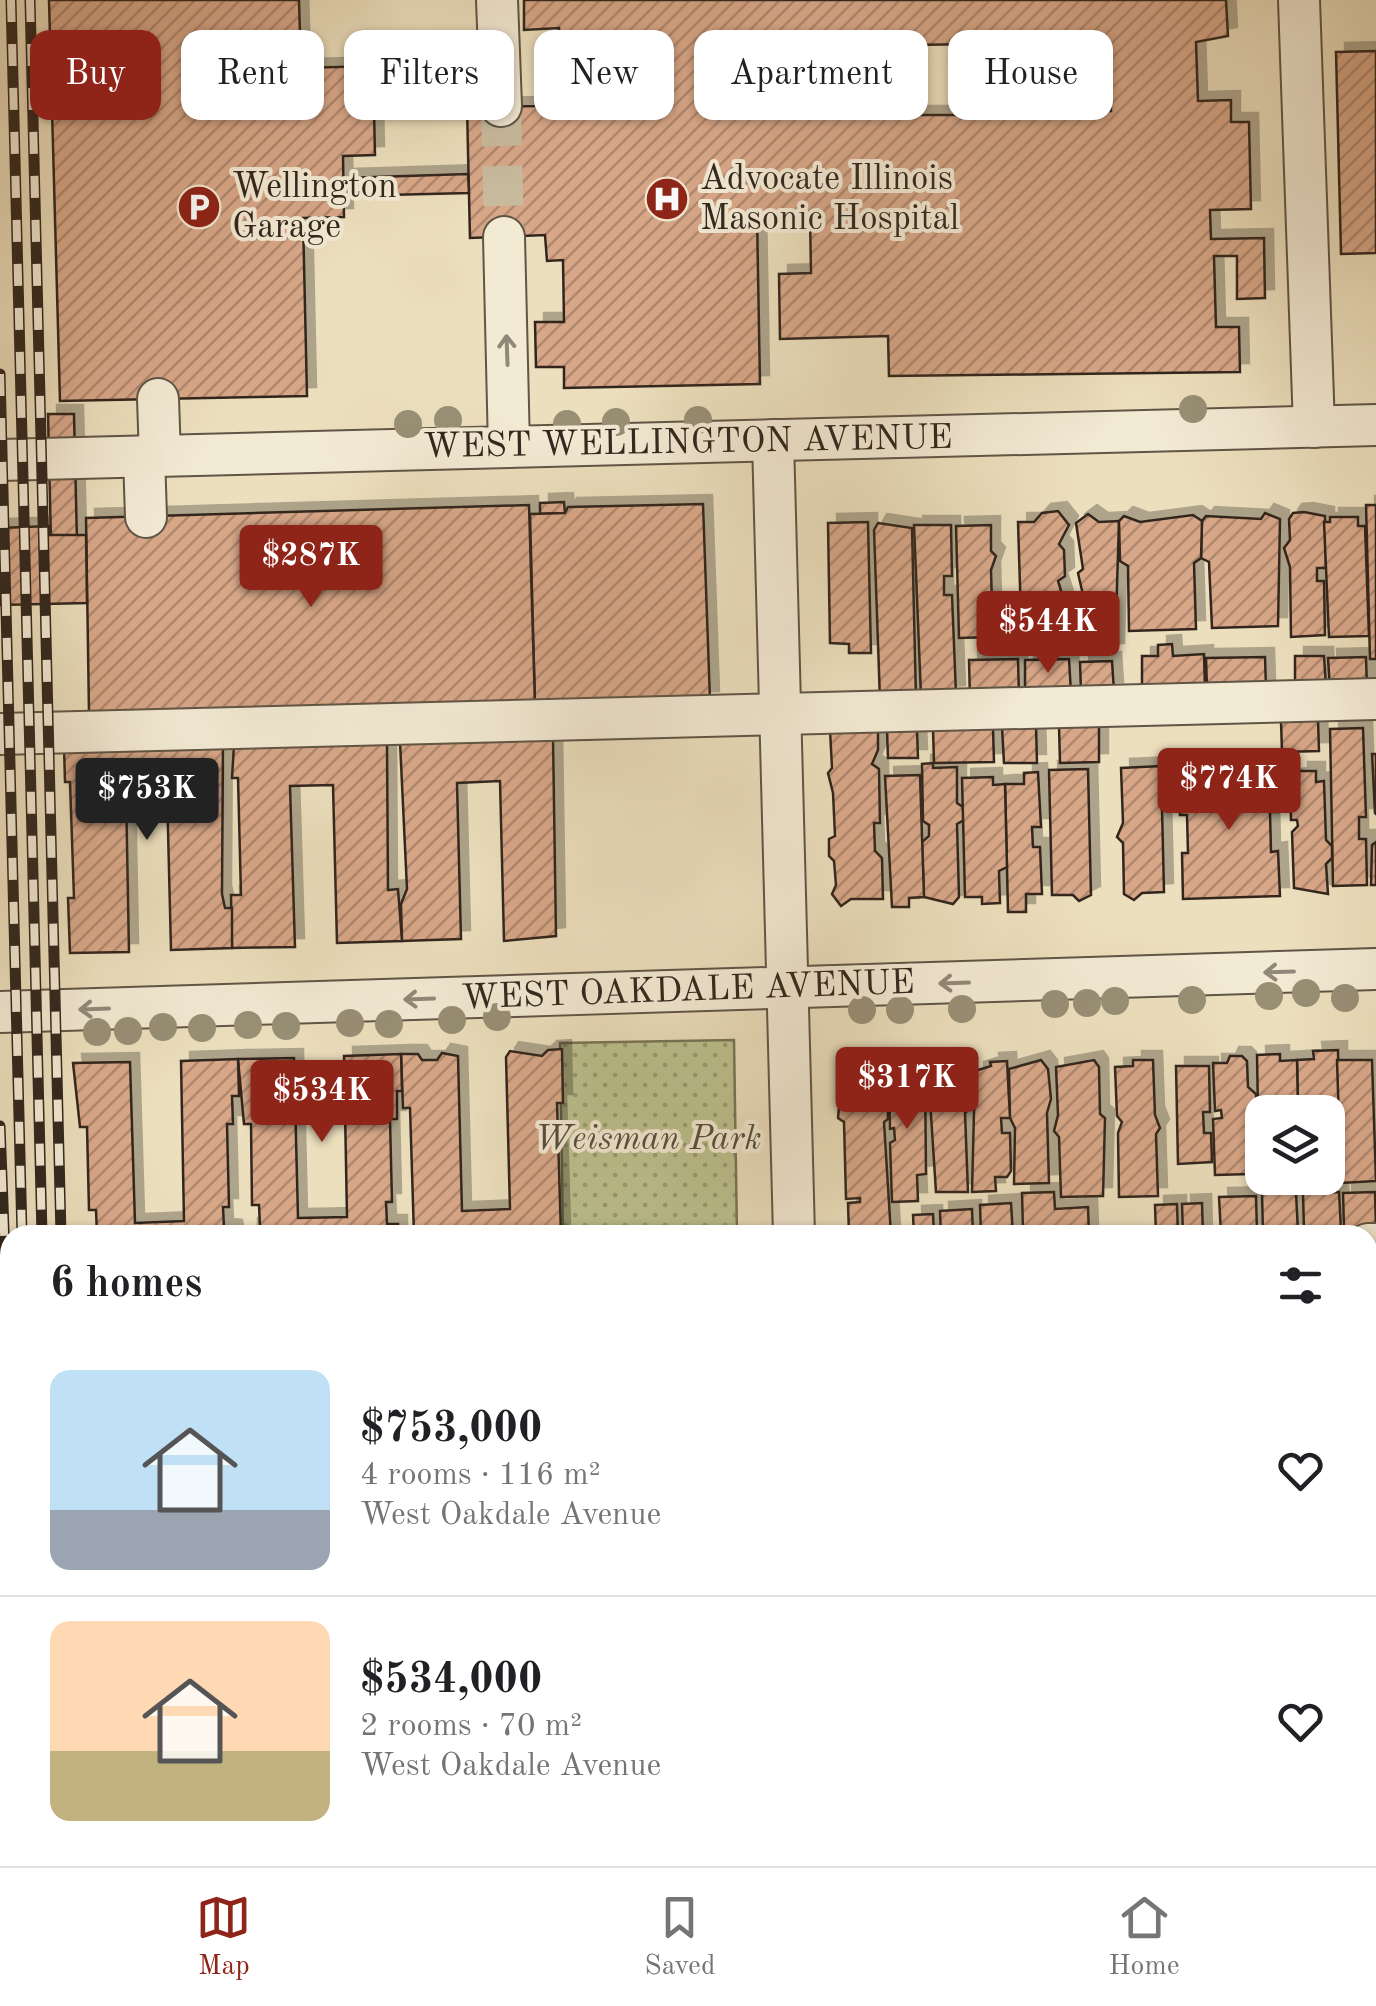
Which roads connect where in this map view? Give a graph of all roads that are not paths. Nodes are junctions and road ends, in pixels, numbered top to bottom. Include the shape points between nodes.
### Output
1 (497, 0) edge
2 (1299, 0) edge
3 (498, 30) edge
4 (504, 237) tunnel mouth
5 (168, 399) dead end
6 (1376, 425) edge
7 (1314, 427) junction
8 (773, 440) junction
9 (509, 447) junction
10 (153, 456) junction
11 (0, 460) edge
12 (137, 517) dead end
13 (1376, 698) edge
14 (780, 714) junction
15 (0, 734) edge
16 (1376, 969) edge
17 (788, 988) junction
18 (0, 1012) edge
19 (794, 1225) edge

1 - 3 street
2 - 7 street via 1323,207
9 -> 4 street
5 - 10 street
6 - 7 street, WEST WELLINGTON AVENUE
7 - 8 street, WEST WELLINGTON AVENUE
8 - 9 street, WEST WELLINGTON AVENUE
8 - 14 street
9 - 10 street, WEST WELLINGTON AVENUE
10 - 11 street, WEST WELLINGTON AVENUE
10 - 12 street
13 - 14 street
14 - 15 street
14 - 17 street
16 -> 17 street, WEST OAKDALE AVENUE
17 -> 18 street, WEST OAKDALE AVENUE
17 - 19 street

